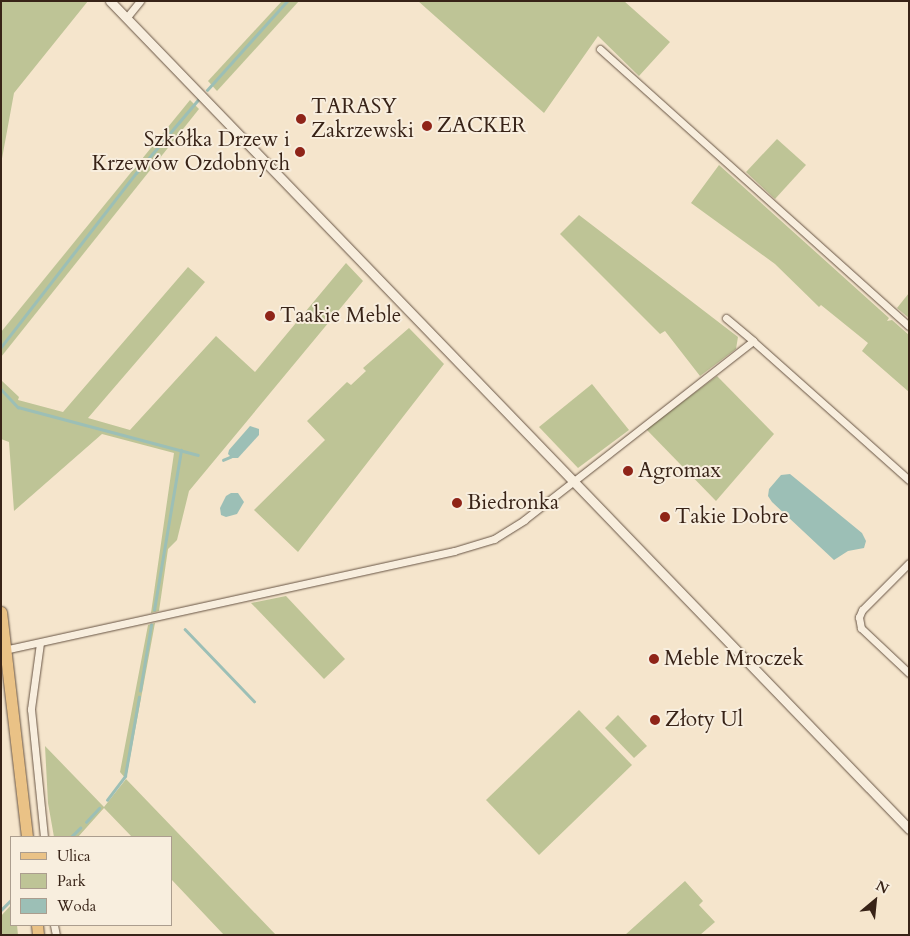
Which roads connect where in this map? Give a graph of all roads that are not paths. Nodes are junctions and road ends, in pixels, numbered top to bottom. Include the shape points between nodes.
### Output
1 (110, 1) edge
2 (140, 1) edge
3 (127, 17) junction
4 (600, 49) dead end
5 (726, 318) dead end
6 (909, 326) edge
7 (753, 341) junction
8 (572, 480) junction
9 (909, 480) edge
10 (909, 563) edge
11 (1, 612) edge
12 (40, 643) junction
13 (3, 650) edge
14 (909, 673) edge
15 (909, 828) edge
16 (27, 836) edge
17 (44, 836) edge

1 - 3 street
2 - 3 street
3 - 8 street
4 - 6 street
5 - 7 street
7 - 8 street
7 - 9 street
8 - 12 street via 504,534 473,546
8 - 15 street
10 - 14 street via 862,610 859,617 860,628
11 - 13 main road
12 - 13 street
12 - 17 street via 31,716
13 - 16 main road

